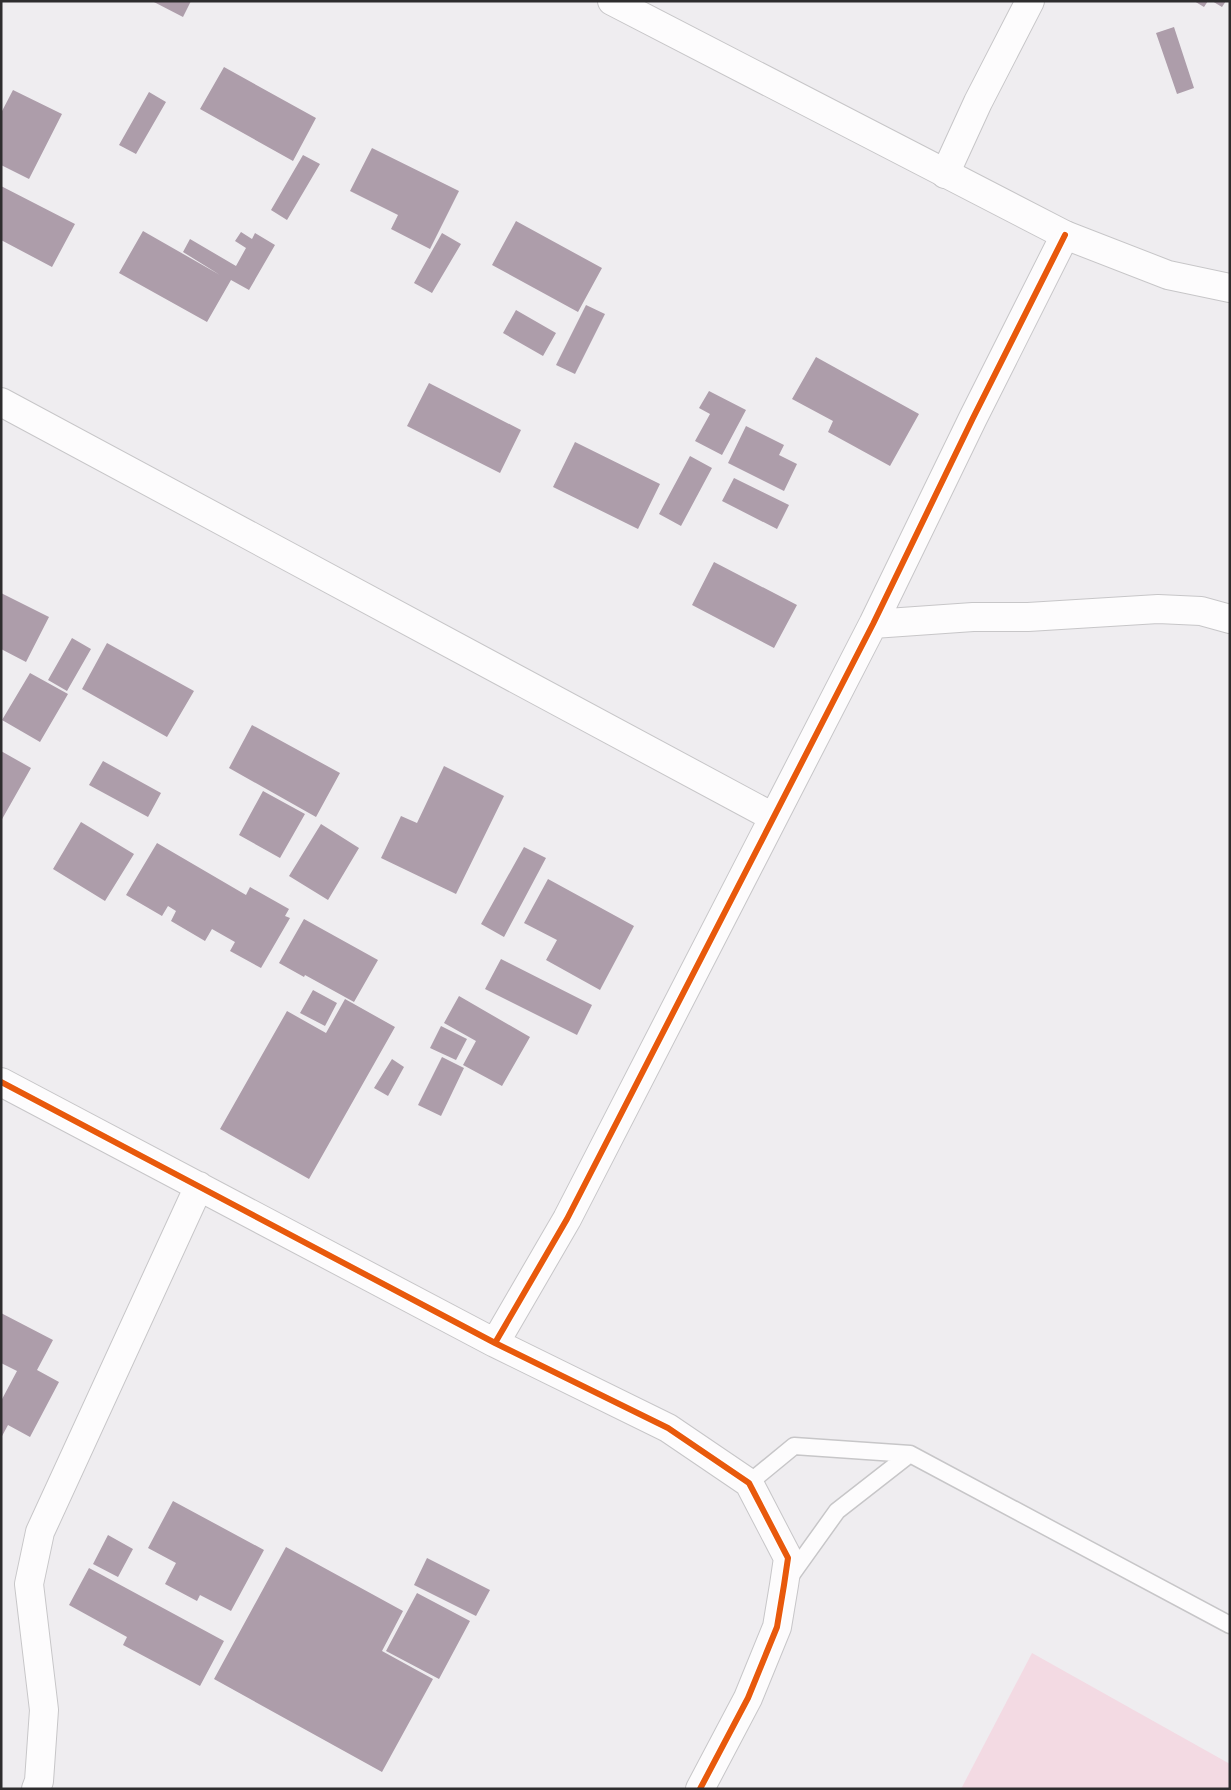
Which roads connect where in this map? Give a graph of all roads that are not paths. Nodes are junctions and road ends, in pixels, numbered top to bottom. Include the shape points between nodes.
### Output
1 (612, 1) edge
2 (1030, 1) edge
3 (945, 174) junction
4 (1065, 235) junction
5 (1230, 288) edge
6 (1, 402) edge
7 (1230, 619) edge
8 (873, 624) junction
9 (773, 817) junction
10 (1, 1082) edge
11 (199, 1186) junction
12 (495, 1343) junction
13 (910, 1454) junction
14 (749, 1483) junction
15 (784, 1585) junction
16 (1230, 1626) edge
17 (36, 1789) edge
18 (700, 1789) edge

1 - 3 street
2 - 3 street
3 - 4 street
4 - 5 street via 1168,275
4 - 8 street
6 - 9 street
7 - 8 street via 1201,611 1158,610
8 - 9 street
9 - 12 street via 567,1219
10 - 11 street
11 - 12 street
11 - 17 street via 40,1532 29,1584 44,1710
12 - 14 street via 668,1428
13 - 14 lane via 794,1446
13 - 15 lane via 837,1511
13 - 16 lane
14 - 15 street via 788,1558
15 - 18 street via 777,1627 748,1698

